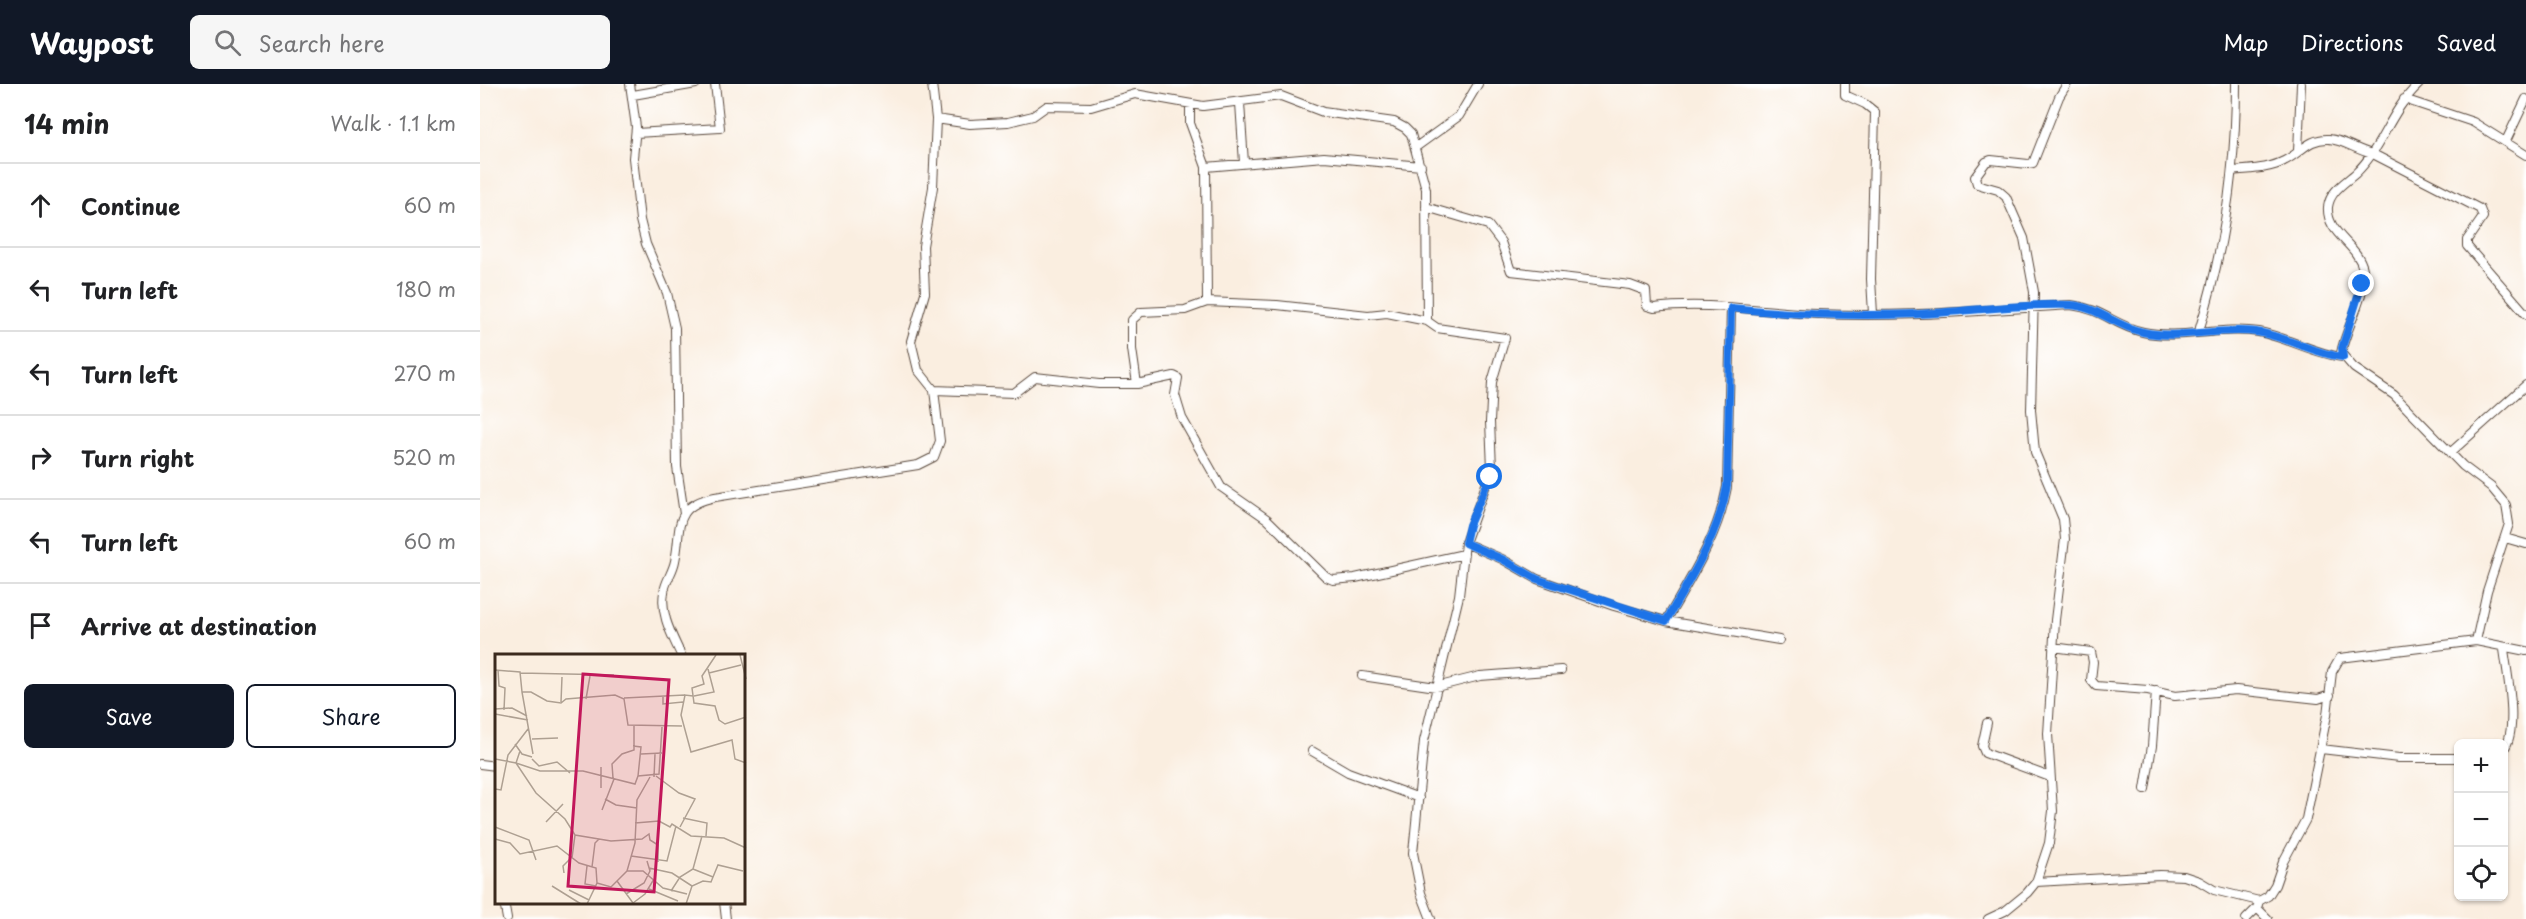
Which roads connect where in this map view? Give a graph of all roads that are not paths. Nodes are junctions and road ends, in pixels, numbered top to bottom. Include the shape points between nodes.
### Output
1 (630, 84) edge
2 (696, 84) edge
3 (715, 84) edge
4 (932, 84) edge
5 (1478, 84) edge
6 (1845, 84) edge
7 (2067, 84) edge
8 (2236, 84) edge
9 (2301, 84) edge
10 (2418, 84) edge
11 (633, 94) junction
12 (2404, 99) junction
13 (2526, 99) edge
14 (1240, 103) junction
15 (1190, 104) junction
16 (936, 119) junction
17 (636, 133) junction
18 (2506, 141) junction
19 (1416, 147) junction
20 (2298, 151) junction
21 (2373, 154) junction
22 (2526, 155) edge
23 (1244, 163) junction
24 (1206, 166) junction
25 (1421, 166) junction
26 (2234, 171) junction
27 (1426, 207) junction
28 (1207, 302) junction
29 (2034, 307) junction
30 (1731, 308) junction
31 (1873, 314) junction
32 (2526, 314) edge
33 (1427, 321) junction
34 (2199, 331) junction
35 (2343, 357) junction
36 (1137, 384) junction
37 (2526, 385) edge
38 (934, 390) junction
39 (2450, 453) junction
40 (684, 514) junction
41 (2505, 538) junction
42 (1465, 543) junction
43 (2526, 544) edge
44 (1464, 554) junction
45 (1666, 621) junction
46 (1779, 640) dead end
47 (2476, 641) junction
48 (2053, 647) junction
49 (2504, 649) junction
50 (2526, 651) edge
51 (681, 654) edge
52 (1561, 670) dead end
53 (1362, 676) dead end
54 (1436, 687) junction
55 (2156, 692) junction
56 (2330, 695) junction
57 (1987, 723) dead end
58 (2507, 739) edge
59 (2321, 748) junction
60 (1312, 751) dead end
61 (2454, 758) edge
62 (480, 764) edge
63 (495, 766) edge
64 (2050, 777) junction
65 (2145, 789) dead end
66 (1419, 798) junction
67 (2036, 882) junction
68 (504, 904) edge
69 (723, 904) edge
70 (2258, 905) junction
71 (507, 919) edge
72 (726, 919) edge
73 (1431, 919) edge
74 (1988, 919) edge
75 (2246, 919) edge
76 (2268, 919) edge

1 - 11 street
2 - 11 street
3 - 17 street via 720,129
4 - 16 street
5 - 19 street via 1459,116
6 - 31 street via 1845,95 1875,111
7 - 29 street via 2033,162 1991,160 1975,177 1977,184 1998,190 2006,197 2024,238
8 - 26 street
9 - 20 street
10 - 12 street
11 - 17 street
12 - 18 street via 2473,122
12 - 21 street
13 - 18 street
14 - 15 street
14 - 19 street via 1281,96 1323,112 1394,122 1406,128
14 - 23 street
15 - 16 street via 1135,94 1091,107 1047,106 1033,116 1008,122 970,124
15 - 24 street via 1190,123
16 - 38 street via 933,187 923,246 925,293 911,341 918,370
17 - 40 street via 633,158 640,220 667,293 675,328 677,466
18 - 22 street
19 - 25 street
20 - 21 street via 2309,142 2331,139
20 - 26 street via 2276,165
21 - 32 street via 2480,209 2483,217 2467,246
21 - 35 street via 2334,192 2328,204 2331,223 2359,257 2363,271 2359,299 2342,348
23 - 24 street
23 - 25 street via 1324,157
24 - 28 street
25 - 27 street
26 - 34 street
27 - 30 street via 1488,225 1500,242 1511,271 1630,285 1646,291 1647,306 1654,308 1702,304
27 - 33 street
28 - 33 street via 1368,315 1387,313
28 - 36 street via 1185,310 1136,314 1132,321 1132,350
29 - 31 street
29 - 34 street via 2089,308 2135,331 2155,335
29 - 48 street via 2032,430 2035,452 2062,519 2065,539
30 - 31 street
30 - 45 street via 1727,486 1722,513 1699,565
33 - 42 street via 1437,328 1505,338 1492,382 1492,468
34 - 35 street via 2257,332
35 - 39 street via 2394,395
36 - 38 street via 1035,376 1014,393
36 - 44 street via 1178,378 1176,395 1182,418 1221,487 1267,519 1326,577 1355,578
37 - 39 street
38 - 40 street via 940,441 938,451 928,462 705,499
39 - 41 street via 2500,497 2508,513
40 - 51 street via 676,534 675,562 664,592 668,627
41 - 43 street
41 - 47 street
42 - 44 street
42 - 45 street via 1537,579
44 - 54 street
45 - 46 street
47 - 49 street
47 - 56 street via 2340,658 2332,672
48 - 55 street via 2091,652 2091,680 2096,686
48 - 64 street
49 - 50 street
49 - 58 street via 2511,701
52 - 54 street via 1480,676
53 - 54 street
54 - 66 street via 1426,732
55 - 56 street via 2175,696 2236,690 2318,699
55 - 65 street
56 - 59 street
57 - 64 street via 1982,746 1985,753
59 - 61 street via 2399,758
59 - 70 street via 2302,828 2283,861 2275,885
60 - 66 street via 1348,772
62 - 63 street
64 - 67 street via 2052,830
66 - 73 street via 1413,853
67 - 70 street via 2184,876 2214,891
67 - 74 street via 2010,908
68 - 71 street
69 - 72 street
70 - 75 street
70 - 76 street

